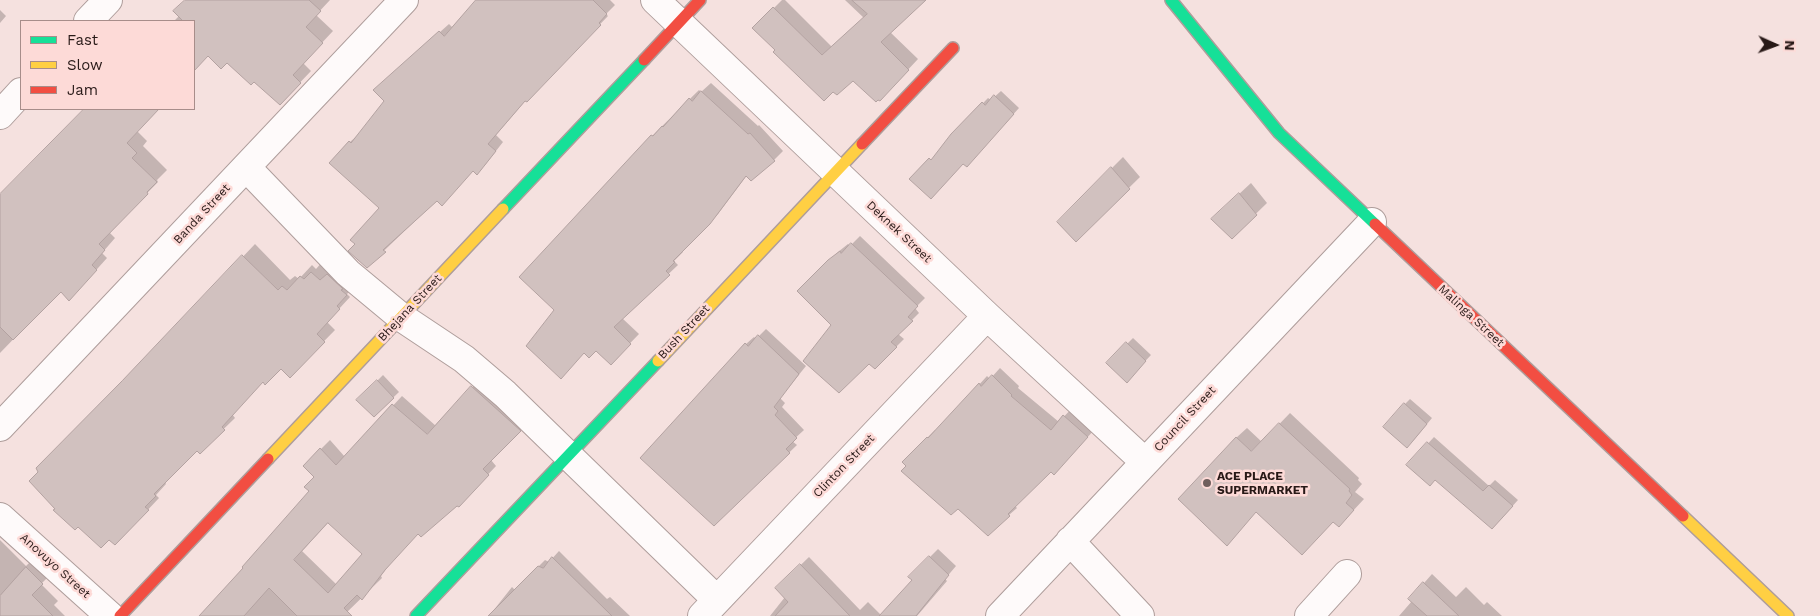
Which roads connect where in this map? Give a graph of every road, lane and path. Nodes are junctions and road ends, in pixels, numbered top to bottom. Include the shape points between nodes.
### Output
1 (108, 0) edge
2 (404, 0) edge
3 (655, 0) edge
4 (700, 0) edge
5 (1171, 0) edge
6 (89, 20) edge
7 (679, 22) junction
8 (953, 48) dead end
9 (20, 93) edge
10 (0, 115) edge
11 (246, 167) junction
12 (835, 172) junction
13 (1372, 222) junction
14 (987, 316) junction
15 (401, 317) junction
16 (0, 427) edge
17 (567, 456) junction
18 (1145, 462) junction
19 (0, 517) edge
20 (1070, 541) junction
21 (1347, 574) dead end
22 (709, 611) edge
23 (110, 616) edge
24 (120, 616) edge
25 (416, 616) edge
26 (1000, 616) edge
27 (1140, 616) edge
28 (1310, 616) edge
29 (1788, 616) edge

1 - 6 street
2 - 11 street, Banda Street
3 - 7 street, Deknek Street
4 - 7 street, Bhejana Street
5 - 13 street, Malinga Street via 1279,133
7 - 12 street, Deknek Street
7 - 15 street, Bhejana Street
8 - 12 street, Bush Street
9 - 10 street
11 - 15 street via 348,273
11 - 16 street, Banda Street
12 - 14 street, Deknek Street
12 - 17 street, Bush Street
13 - 18 street, Council Street
13 - 29 street, Malinga Street
14 - 18 street, Deknek Street
14 - 22 street, Clinton Street
15 - 17 street via 464,359 505,394
15 - 24 street, Bhejana Street
17 - 22 street
17 - 25 street, Bush Street
18 - 20 street, Council Street
19 - 23 street, Anovuyo Street
20 - 26 street, Council Street
20 - 27 street
21 - 28 street

